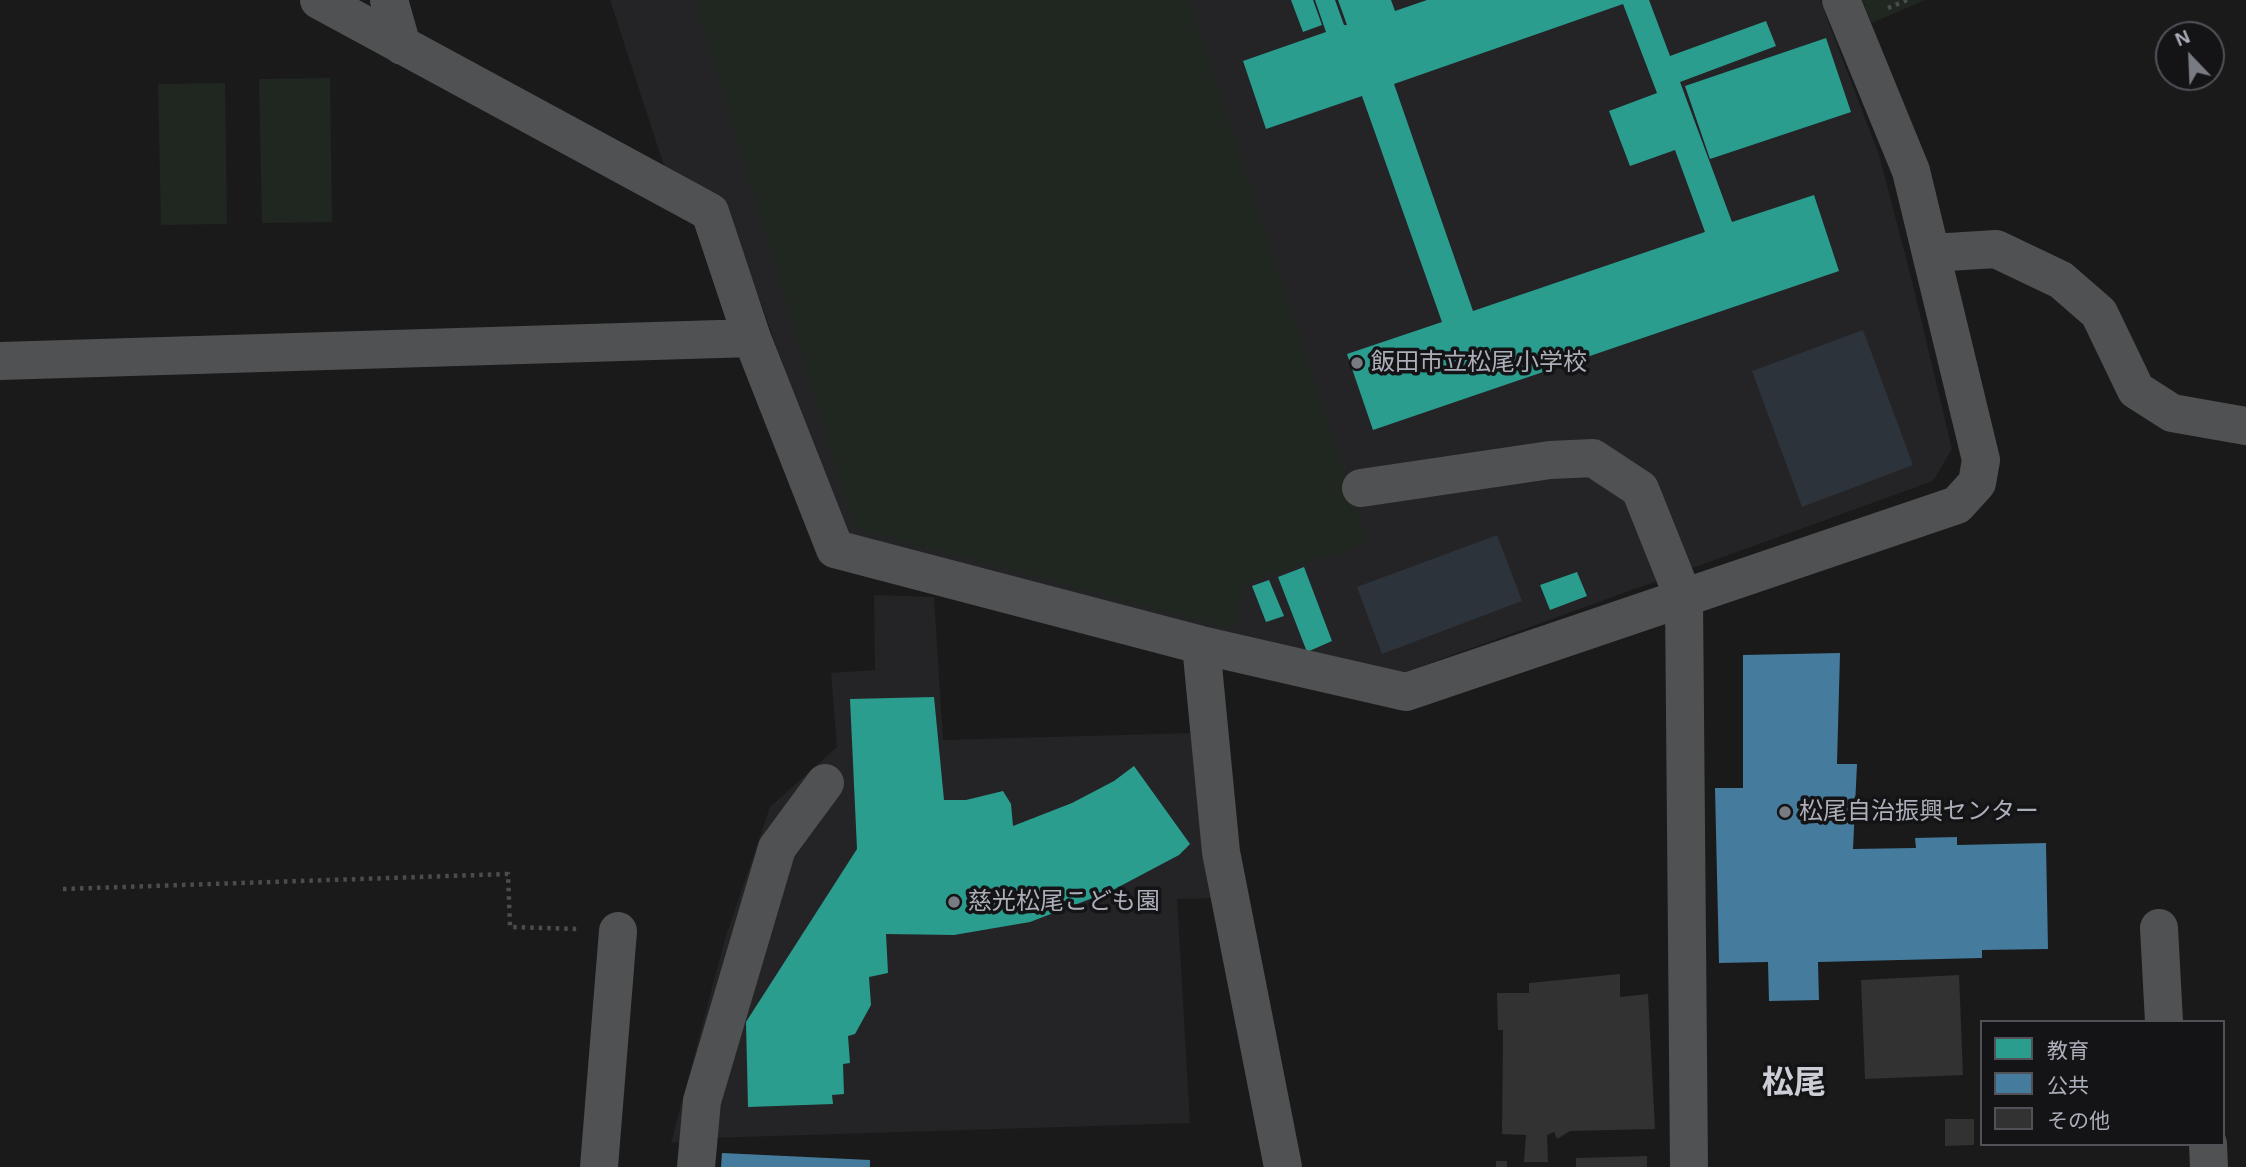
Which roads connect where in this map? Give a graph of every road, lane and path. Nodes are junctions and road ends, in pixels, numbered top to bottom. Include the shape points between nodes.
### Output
1 (318, 0) edge
2 (388, 0) edge
3 (1841, 0) edge
4 (402, 46) junction
5 (1931, 253) junction
6 (752, 338) junction
7 (0, 361) edge
8 (2246, 426) edge
9 (1361, 488) dead end
10 (1684, 599) junction
11 (1201, 645) junction
12 (825, 783) dead end
13 (63, 889) dead end
14 (2160, 928) dead end
15 (618, 931) joint
16 (2164, 1020) edge
17 (2208, 1146) edge
18 (600, 1167) edge
19 (696, 1167) edge
20 (1283, 1167) edge
21 (1689, 1167) edge
22 (2209, 1167) edge

1 - 4 street
2 - 4 street
3 - 5 street via 1911,171
4 - 6 street via 710,212
5 - 8 street via 1996,250 2061,280 2099,313 2136,390 2172,413
5 - 10 street via 1981,460 1977,484 1957,505
6 - 7 street
6 - 11 street via 835,549
9 - 10 street via 1592,458 1640,489
10 - 11 street via 1406,692
10 - 21 street
11 - 20 street via 1221,852
12 - 19 street via 777,848 702,1101
13 - 15 path via 508,874 510,926
14 - 16 street
15 - 18 street
17 - 22 street

